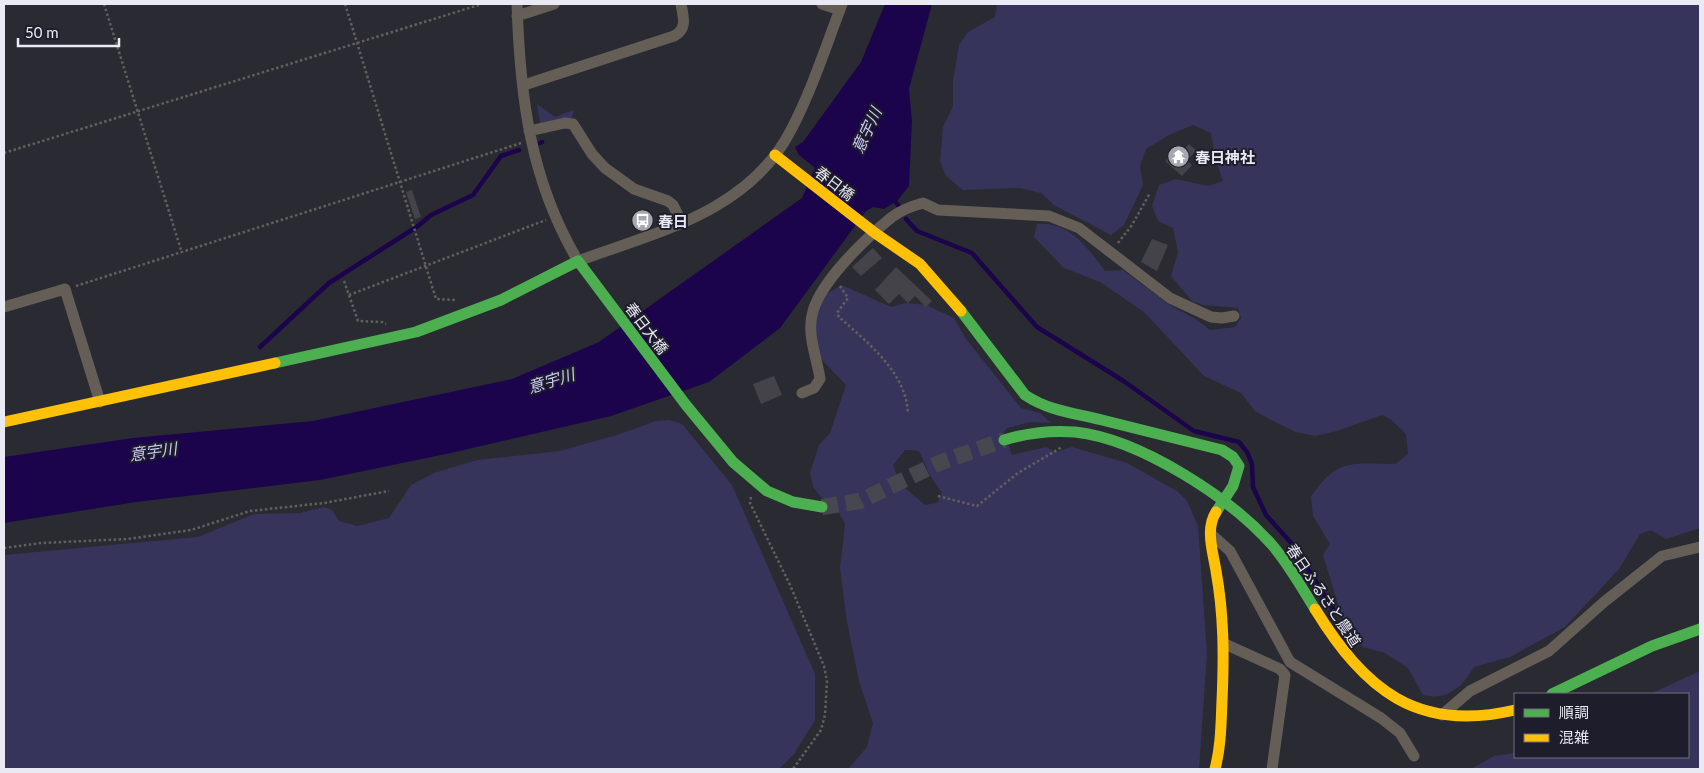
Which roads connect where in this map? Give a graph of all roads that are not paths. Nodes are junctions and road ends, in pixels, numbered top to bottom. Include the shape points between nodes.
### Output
1 (517, 4) edge
2 (554, 4) edge
3 (681, 4) edge
4 (822, 4) edge
5 (841, 7) edge
6 (517, 16) junction
7 (524, 85) junction
8 (530, 136) junction
9 (779, 158) junction
10 (682, 224) junction
11 (872, 231) junction
12 (581, 265) junction
13 (4, 307) edge
14 (1234, 316) dead end
15 (802, 393) dead end
16 (100, 402) junction
17 (4, 422) edge
18 (1004, 440) tunnel mouth
19 (1222, 500) junction
20 (822, 506) tunnel mouth
21 (1211, 534) junction
22 (1700, 547) edge
23 (1700, 629) edge
24 (1225, 644) junction
25 (1290, 662) junction
26 (1282, 672) junction
27 (1554, 693) edge
28 (1514, 710) edge
29 (1442, 715) junction
30 (1414, 756) dead end
31 (1215, 769) edge
32 (1272, 769) edge

1 - 6 street
2 - 6 street
3 - 7 street via 684,20 678,34
4 - 5 street
5 - 9 street
6 - 7 street
7 - 8 street
8 - 10 street via 565,123 573,124 598,162 634,189 668,201
8 - 12 street via 538,174 555,216
9 - 10 street via 723,203
9 - 11 street, 春日橋
10 - 12 street
11 - 14 street via 893,216 923,203 938,210 1049,216 1080,228 1170,298 1211,317
11 - 15 street via 819,296 813,312 812,346 820,379 814,388
11 - 19 street, 春日橋 via 920,264 974,326 1024,395 1057,411 1222,450 1233,457 1239,466 1237,476
12 - 16 street via 468,314 392,338
12 - 20 street, 春日大橋 via 733,462 758,485 792,502
13 - 16 street via 65,289
16 - 17 street
18 - 19 street, 春日ふるさと農道 via 1036,433 1068,432 1104,438 1132,449
19 - 21 street, 春日橋 via 1211,520
19 - 29 street, 春日ふるさと農道 via 1244,515 1272,545 1297,577 1337,644 1362,674 1402,702
21 - 24 street via 1223,608
21 - 25 street via 1230,551
22 - 29 street via 1662,556 1549,651 1470,691
23 - 27 street via 1652,646
24 - 26 street
24 - 31 street via 1220,749
25 - 26 street
25 - 30 street via 1400,733
26 - 32 street via 1285,675
28 - 29 street, 春日ふるさと農道 via 1469,719

